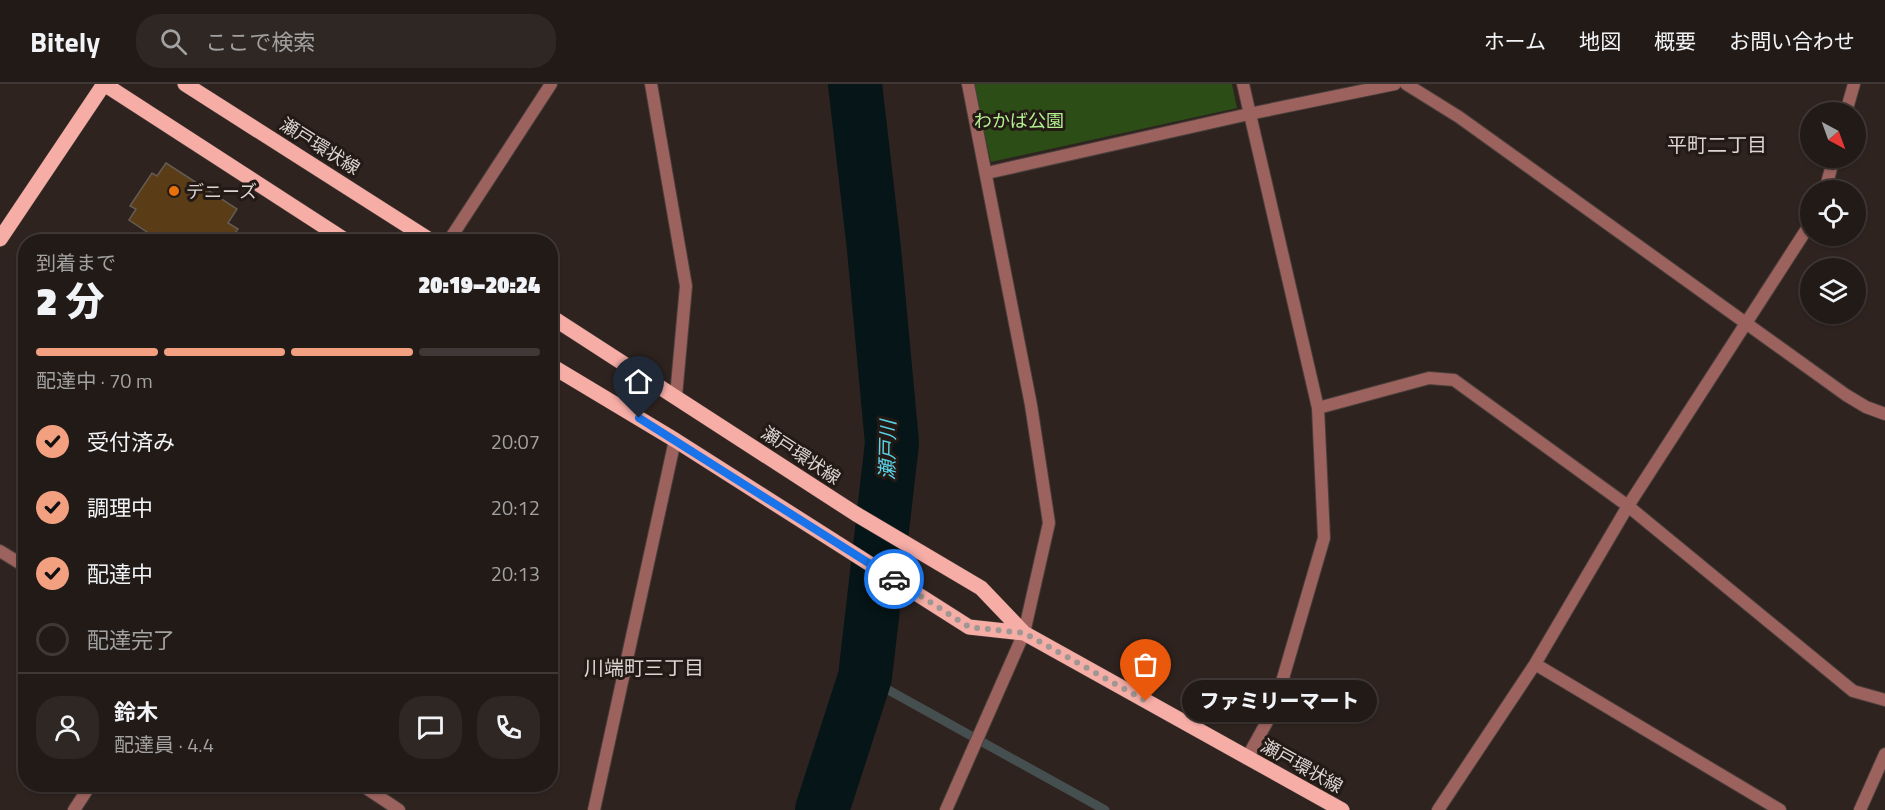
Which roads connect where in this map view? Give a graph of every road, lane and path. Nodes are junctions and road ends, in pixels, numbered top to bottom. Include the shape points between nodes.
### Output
1 (104, 84) edge
2 (185, 84) edge
3 (551, 84) edge
4 (651, 84) edge
5 (968, 84) edge
6 (1243, 84) edge
7 (1395, 84) edge
8 (1406, 84) edge
9 (1850, 85) edge
10 (1847, 102) edge
11 (1249, 114) junction
12 (987, 173) junction
13 (336, 234) edge
14 (420, 234) edge
15 (453, 234) edge
16 (0, 239) edge
17 (1800, 239) edge
18 (558, 321) edge
19 (1745, 324) junction
20 (558, 370) edge
21 (676, 396) junction
22 (1318, 408) junction
23 (1885, 414) edge
24 (675, 440) junction
25 (1628, 506) junction
26 (0, 551) edge
27 (18, 562) edge
28 (1024, 633) junction
29 (1535, 664) junction
30 (1885, 700) edge
31 (1885, 754) edge
32 (1247, 758) junction
33 (86, 792) edge
34 (372, 792) edge
35 (74, 810) edge
36 (399, 810) edge
37 (594, 810) edge
38 (946, 810) edge
39 (1342, 810) edge
40 (1438, 810) edge
41 (1780, 810) edge
42 (1860, 810) edge

1 - 13 main road
1 - 16 main road
2 - 14 main road, 瀬戸環状線
3 - 15 street
4 - 21 street via 686,286
5 - 12 street
6 - 11 street
7 - 11 street
8 - 19 street via 1458,117
9 - 10 street
11 - 12 street
11 - 22 street
12 - 28 street via 1049,523
17 - 19 street
18 - 21 main road, 瀬戸環状線
19 - 23 street via 1846,395
19 - 25 street
20 - 24 main road, 瀬戸環状線
21 - 28 main road, 瀬戸環状線 via 856,514 981,588
22 - 25 street via 1429,378 1454,380
22 - 32 street via 1324,538 1274,709
24 - 28 main road, 瀬戸環状線 via 969,627
24 - 37 street
25 - 29 street
25 - 30 street via 1853,691
26 - 27 street
28 - 32 main road, 瀬戸環状線
28 - 38 street
29 - 40 street
29 - 41 street
31 - 42 street
32 - 39 main road, 瀬戸環状線
33 - 35 street
34 - 36 street

